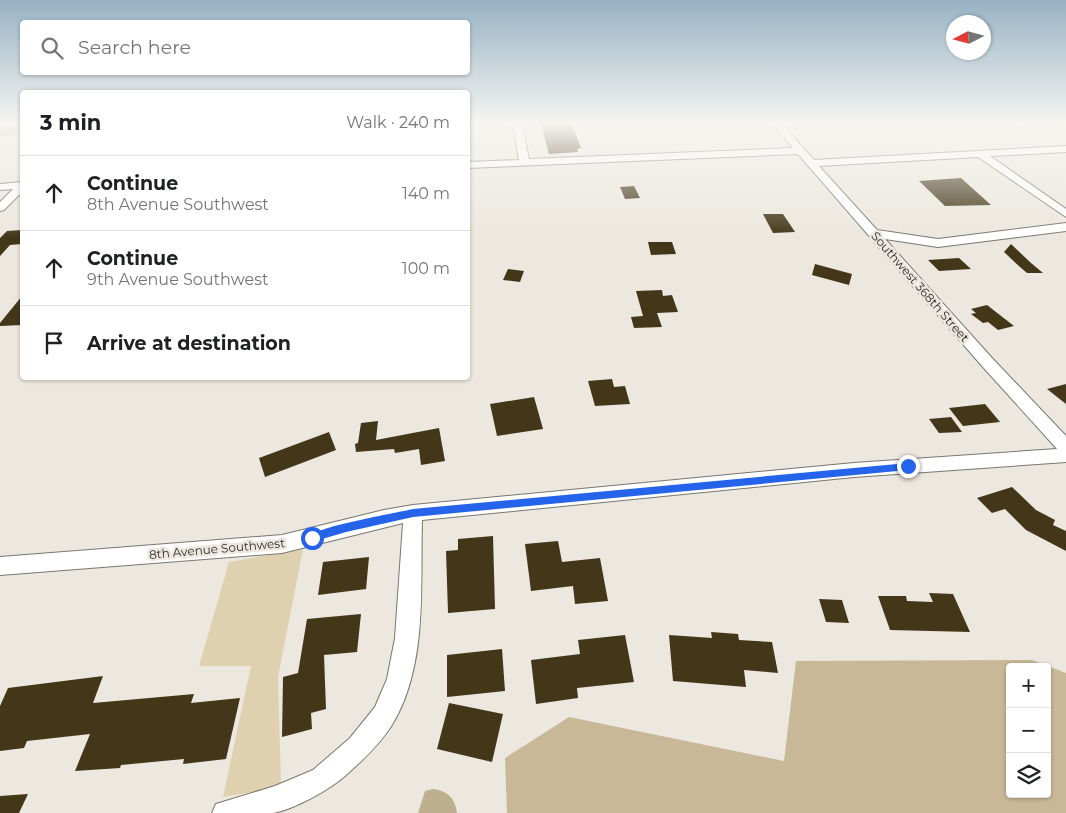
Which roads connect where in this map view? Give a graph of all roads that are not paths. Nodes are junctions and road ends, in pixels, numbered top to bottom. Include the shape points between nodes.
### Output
1 (525, 162) edge
2 (810, 162) edge
3 (993, 162) edge
4 (470, 165) edge
5 (0, 186) edge
6 (20, 186) edge
7 (20, 188) edge
8 (0, 208) edge
9 (1066, 214) edge
10 (1066, 227) edge
11 (872, 233) junction
12 (1066, 447) edge
13 (1066, 455) edge
14 (413, 513) junction
15 (0, 566) edge
16 (226, 813) edge

1 - 4 street
2 - 11 street, Southwest 368th Street
3 - 9 street
5 - 6 street
7 - 8 street
10 - 11 street via 938,243
11 - 12 street, Southwest 368th Street
13 - 14 street, 8th Avenue Southwest via 863,470
14 - 15 street, 8th Avenue Southwest via 282,544
14 - 16 street via 405,648 391,703 374,731 324,778 264,804

